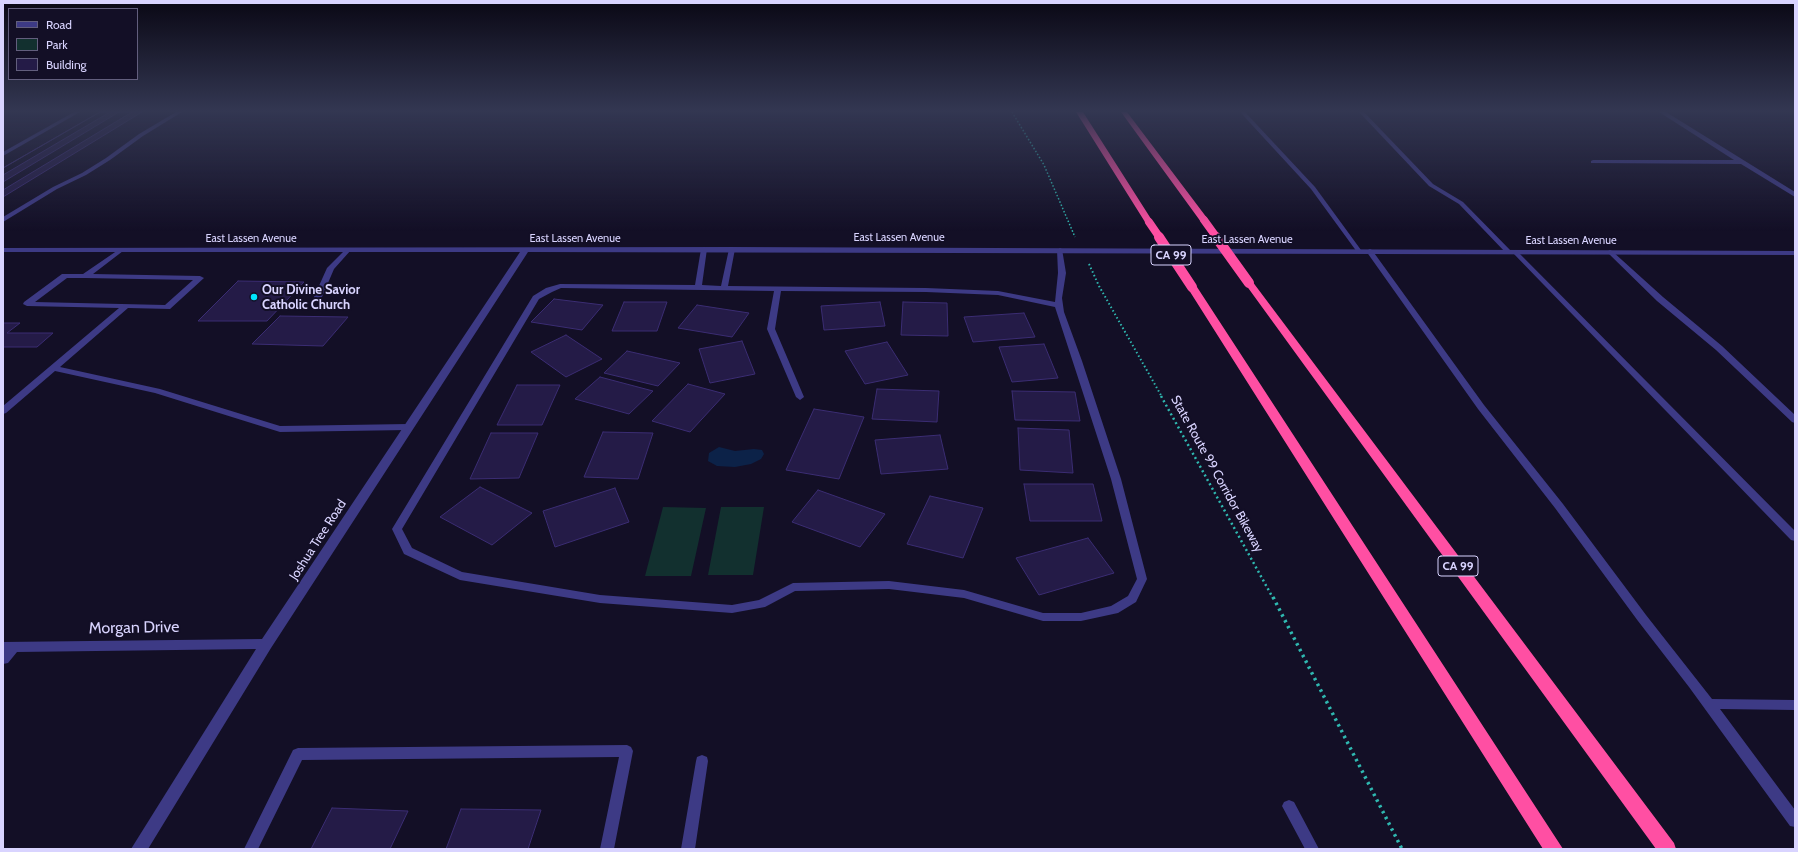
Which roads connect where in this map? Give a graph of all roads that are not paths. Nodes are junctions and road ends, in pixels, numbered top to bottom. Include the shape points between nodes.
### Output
1 (118, 152) edge
2 (1104, 152) edge
3 (1153, 152) edge
4 (1279, 152) edge
5 (1399, 152) edge
6 (1726, 152) edge
7 (1593, 162) dead end
8 (1742, 162) junction
9 (1795, 195) edge
10 (3, 220) edge
11 (732, 248) junction
12 (704, 249) junction
13 (3, 250) edge
14 (121, 250) junction
15 (348, 250) junction
16 (525, 250) junction
17 (1060, 250) junction
18 (1364, 252) junction
19 (1511, 252) junction
20 (1610, 252) junction
21 (1795, 253) edge
22 (85, 276) junction
23 (698, 288) junction
24 (724, 288) junction
25 (778, 288) junction
26 (318, 297) dead end
27 (1059, 305) junction
28 (126, 306) junction
29 (53, 368) junction
30 (800, 397) dead end
31 (3, 411) edge
32 (1795, 420) edge
33 (408, 427) junction
34 (1795, 536) edge
35 (266, 644) junction
36 (9, 647) edge
37 (3, 659) edge
38 (1708, 704) junction
39 (1795, 705) edge
40 (702, 761) dead end
41 (1289, 806) dead end
42 (1795, 821) edge
43 (139, 849) edge
44 (250, 849) edge
45 (608, 849) edge
46 (688, 849) edge
47 (1312, 849) edge
48 (1554, 849) edge
49 (1667, 849) edge

1 - 10 lane
2 - 48 highway, CA 99, bridge
3 - 49 highway, CA 99, bridge
4 - 18 lane via 1313,188
5 - 19 lane via 1431,185 1461,204
6 - 8 street
7 - 8 street
8 - 9 street
11 - 12 street, East Lassen Avenue
11 - 17 street, East Lassen Avenue
11 - 24 lane
12 - 16 street, East Lassen Avenue
12 - 23 lane
13 - 14 street, East Lassen Avenue
14 - 15 street, East Lassen Avenue
14 - 22 lane
15 - 16 street, East Lassen Avenue
15 - 26 lane via 331,268
16 - 33 street, Joshua Tree Road
17 - 18 street, East Lassen Avenue
17 - 27 lane via 1062,273
18 - 19 street, East Lassen Avenue
18 - 38 lane
19 - 20 street, East Lassen Avenue
19 - 34 lane
20 - 21 street, East Lassen Avenue
20 - 32 lane via 1660,299 1719,348
22 - 28 lane via 65,276 27,304
22 - 28 lane via 200,278 167,306
23 - 24 lane
23 - 27 lane via 560,286 536,298 397,529 408,551 460,576 600,599 732,609 761,604 793,587 889,585 964,594 1043,617 1081,617 1114,610 1132,599 1142,579 1116,479
24 - 25 lane
25 - 27 lane via 998,293
25 - 30 lane via 771,328
28 - 29 lane
29 - 31 lane
29 - 33 lane via 157,391 280,430
33 - 35 street, Joshua Tree Road
35 - 36 street, Morgan Drive
35 - 43 street, Joshua Tree Road
36 - 37 street
38 - 39 lane
38 - 42 lane
40 - 46 lane
41 - 47 lane
44 - 45 lane via 298,754 627,751

